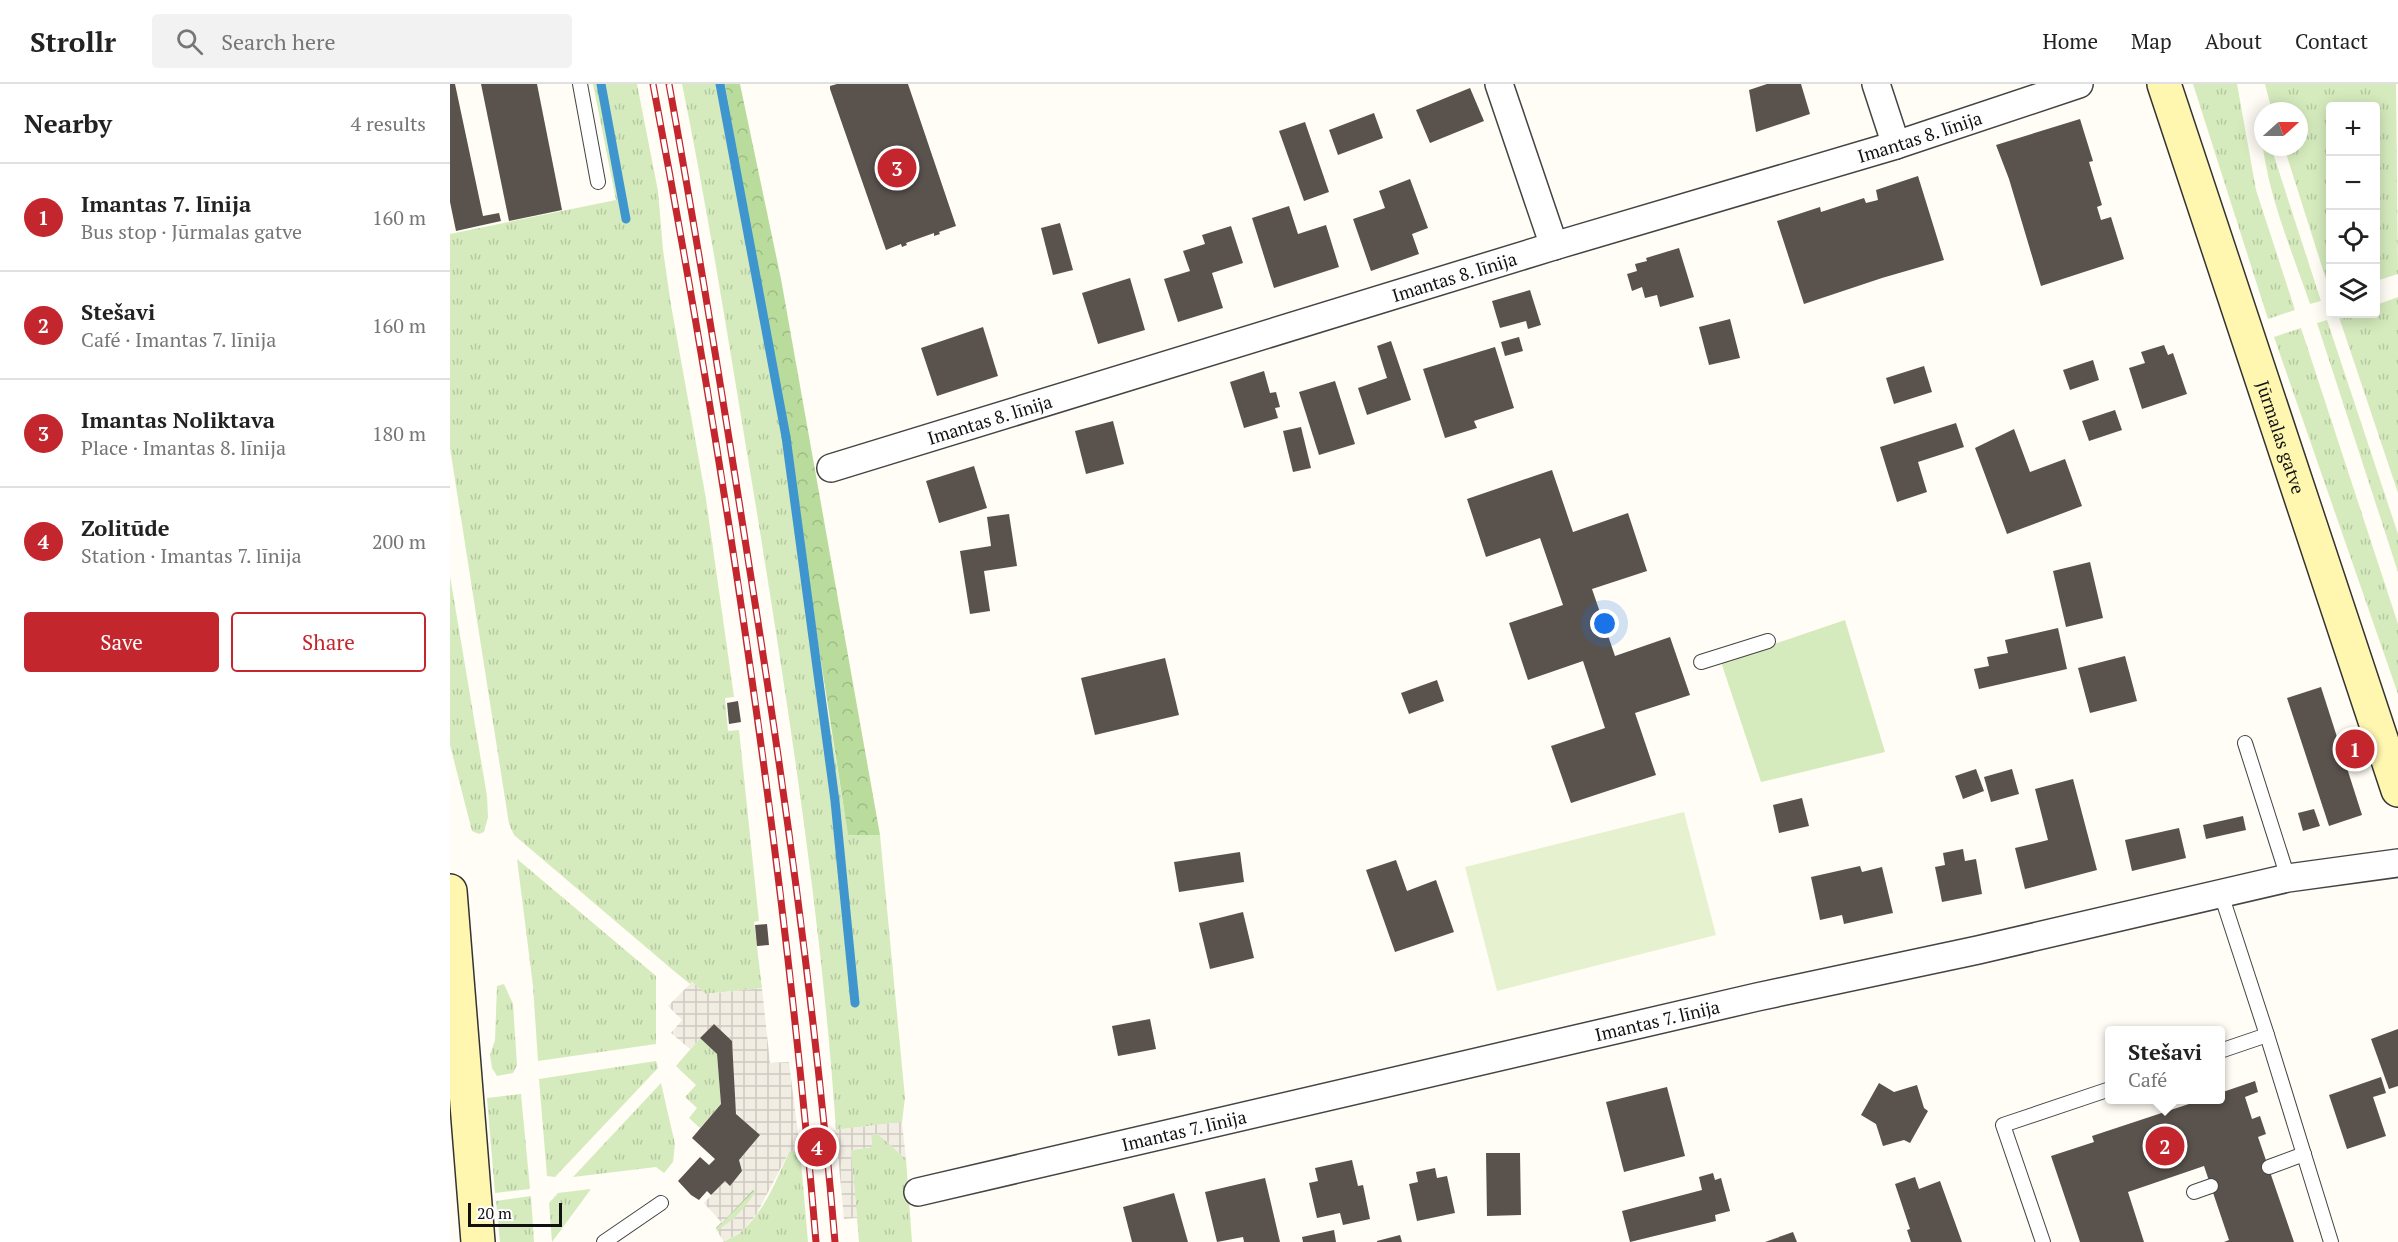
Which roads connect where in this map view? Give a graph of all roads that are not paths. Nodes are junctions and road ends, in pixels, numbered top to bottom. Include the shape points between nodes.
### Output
1 (580, 84) edge
2 (1499, 84) edge
3 (1876, 84) edge
4 (2079, 84) edge
5 (2164, 84) edge
6 (1896, 145) junction
7 (598, 182) dead end
8 (1554, 246) junction
9 (831, 468) dead end
10 (1768, 641) dead end
11 (1701, 662) dead end
12 (2246, 743) dead end
13 (2398, 790) edge
14 (2398, 863) edge
15 (2288, 878) junction
16 (450, 891) edge
17 (2221, 894) junction
18 (2267, 1035) junction
19 (456, 1046) edge
20 (2225, 1050) edge
21 (2105, 1090) edge
22 (2304, 1154) junction
23 (2269, 1167) dead end
24 (2211, 1186) dead end
25 (918, 1192) dead end
26 (2194, 1192) dead end
27 (661, 1203) dead end
28 (478, 1242) edge
29 (604, 1242) edge
30 (2043, 1242) edge
31 (2331, 1242) edge

1 - 7 lane
2 - 8 street
3 - 6 street
4 - 6 street, Imantas 8. līnija
5 - 13 main road, Jūrmalas gatve
6 - 8 street, Imantas 8. līnija
8 - 9 street, Imantas 8. līnija
10 - 11 lane
12 - 15 lane
14 - 15 street, Imantas 7. līnija
15 - 17 street, Imantas 7. līnija
16 - 19 main road
17 - 18 lane
17 - 25 street, Imantas 7. līnija via 1757,997
18 - 20 lane
18 - 22 lane
19 - 28 main road
21 - 30 lane via 2003,1125
22 - 23 lane
22 - 31 lane
24 - 26 lane
27 - 29 lane

